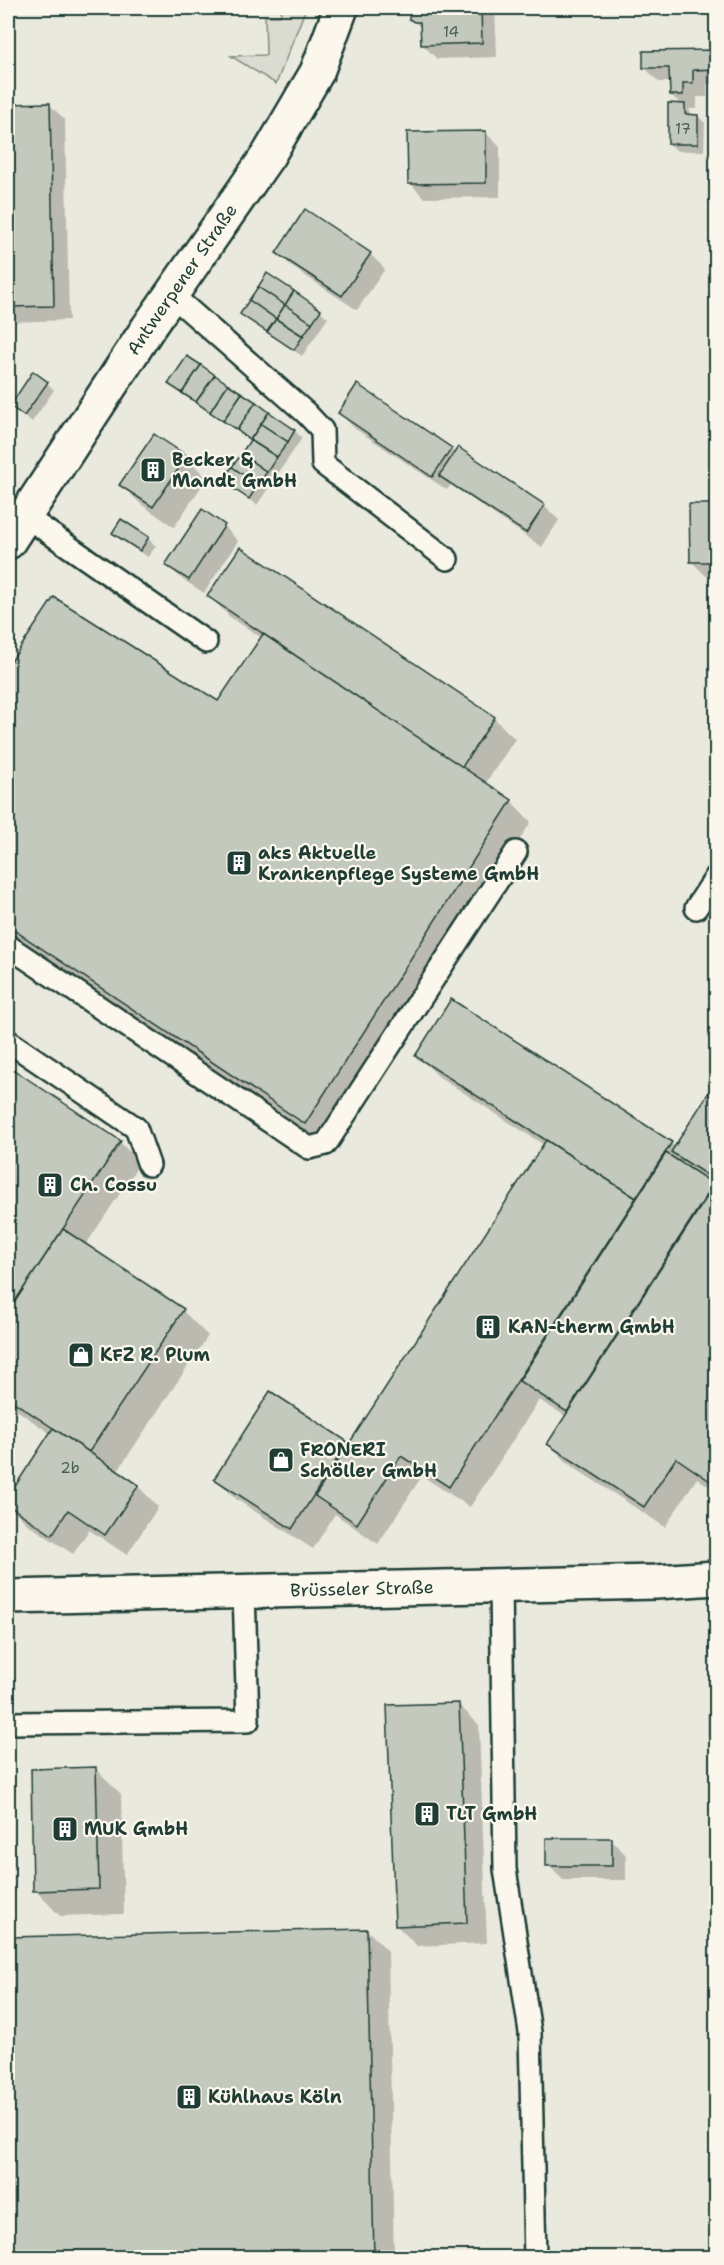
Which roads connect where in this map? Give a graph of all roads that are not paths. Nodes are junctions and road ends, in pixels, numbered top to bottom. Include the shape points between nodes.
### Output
1 (341, 8) edge
2 (172, 295) junction
3 (16, 529) edge
4 (447, 559) dead end
5 (206, 642) dead end
6 (516, 852) dead end
7 (717, 877) edge
8 (696, 908) dead end
9 (8, 946) edge
10 (8, 1041) edge
11 (149, 1165) dead end
12 (717, 1578) edge
13 (501, 1585) junction
14 (244, 1591) junction
15 (8, 1597) edge
16 (8, 1723) edge
17 (535, 2258) edge

1 - 2 street, Antwerpener Straße via 317,72 281,133
2 - 3 street, Antwerpener Straße
2 - 4 lane via 322,430 323,464
3 - 5 lane
6 - 9 lane via 326,1144 309,1148
7 - 8 lane
10 - 11 lane via 136,1128
12 - 13 street, Brüsseler Straße
13 - 14 street, Brüsseler Straße
13 - 17 lane via 505,1869 530,2032
14 - 15 street, Brüsseler Straße
14 - 16 lane via 248,1721

